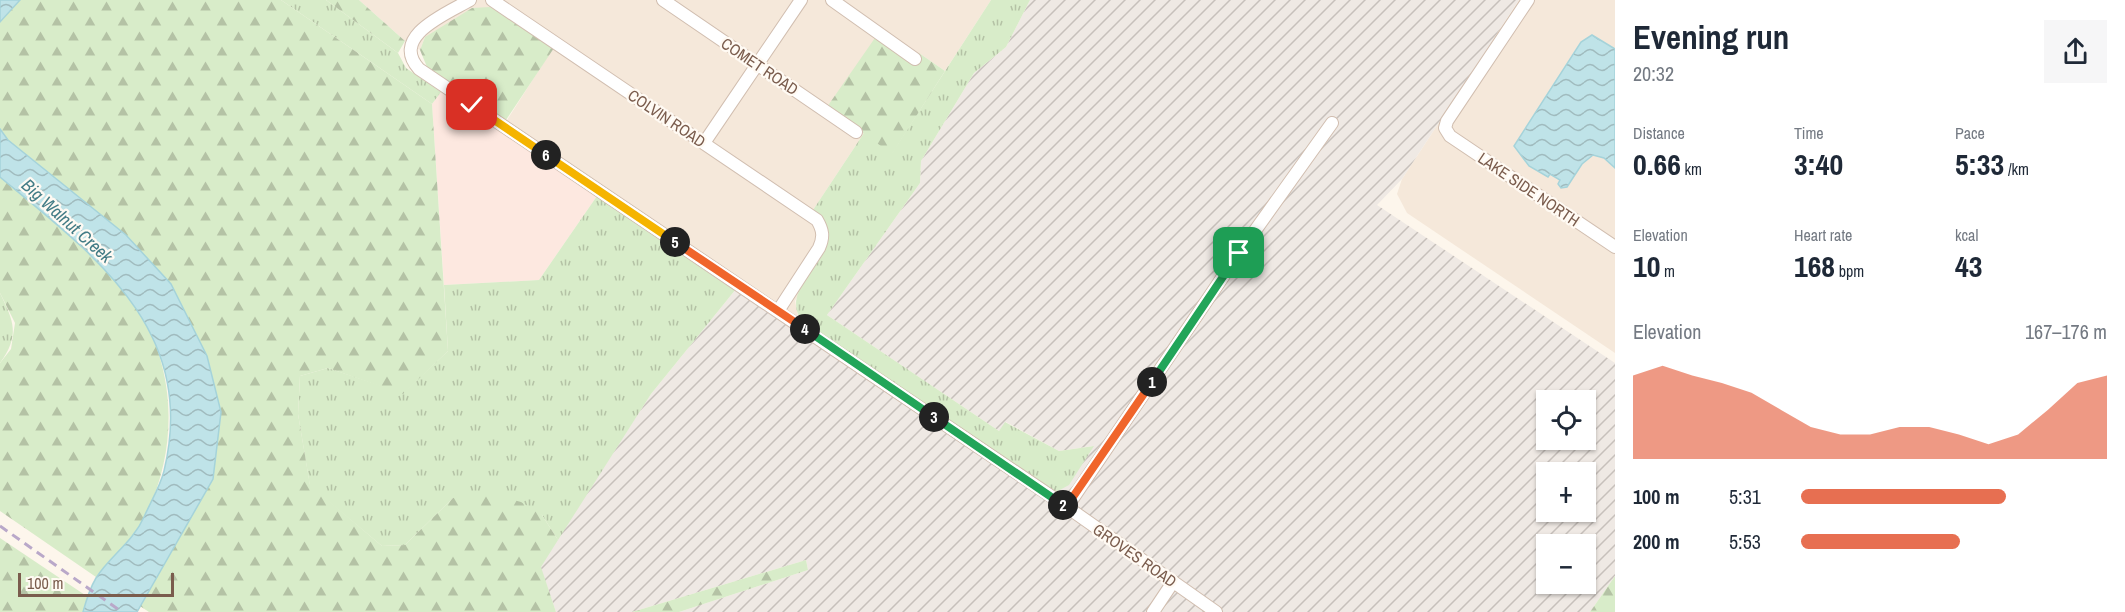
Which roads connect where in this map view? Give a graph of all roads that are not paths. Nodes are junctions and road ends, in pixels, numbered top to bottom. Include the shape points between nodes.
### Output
1 (470, 0) edge
2 (492, 0) edge
3 (663, 0) edge
4 (801, 0) edge
5 (832, 0) edge
6 (1528, 0) edge
7 (915, 59) dead end
8 (757, 64) junction
9 (1332, 123) dead end
10 (856, 132) dead end
11 (705, 143) junction
12 (1615, 247) edge
13 (778, 311) junction
14 (1066, 507) junction
15 (1173, 582) junction
16 (1153, 612) edge
17 (1216, 612) edge

1 - 13 street, GROVES ROAD via 417,34 411,57 419,69
2 - 11 street, COLVIN ROAD
3 - 8 street, COMET ROAD
4 - 8 street
5 - 7 street
6 - 12 street, LAKE SIDE NORTH via 1445,128 1450,136
8 - 10 street, COMET ROAD
8 - 11 street
9 - 14 street
11 - 13 street, COLVIN ROAD via 817,220 822,229 819,248
13 - 14 street, GROVES ROAD
14 - 15 street, GROVES ROAD
15 - 16 street
15 - 17 street, GROVES ROAD

